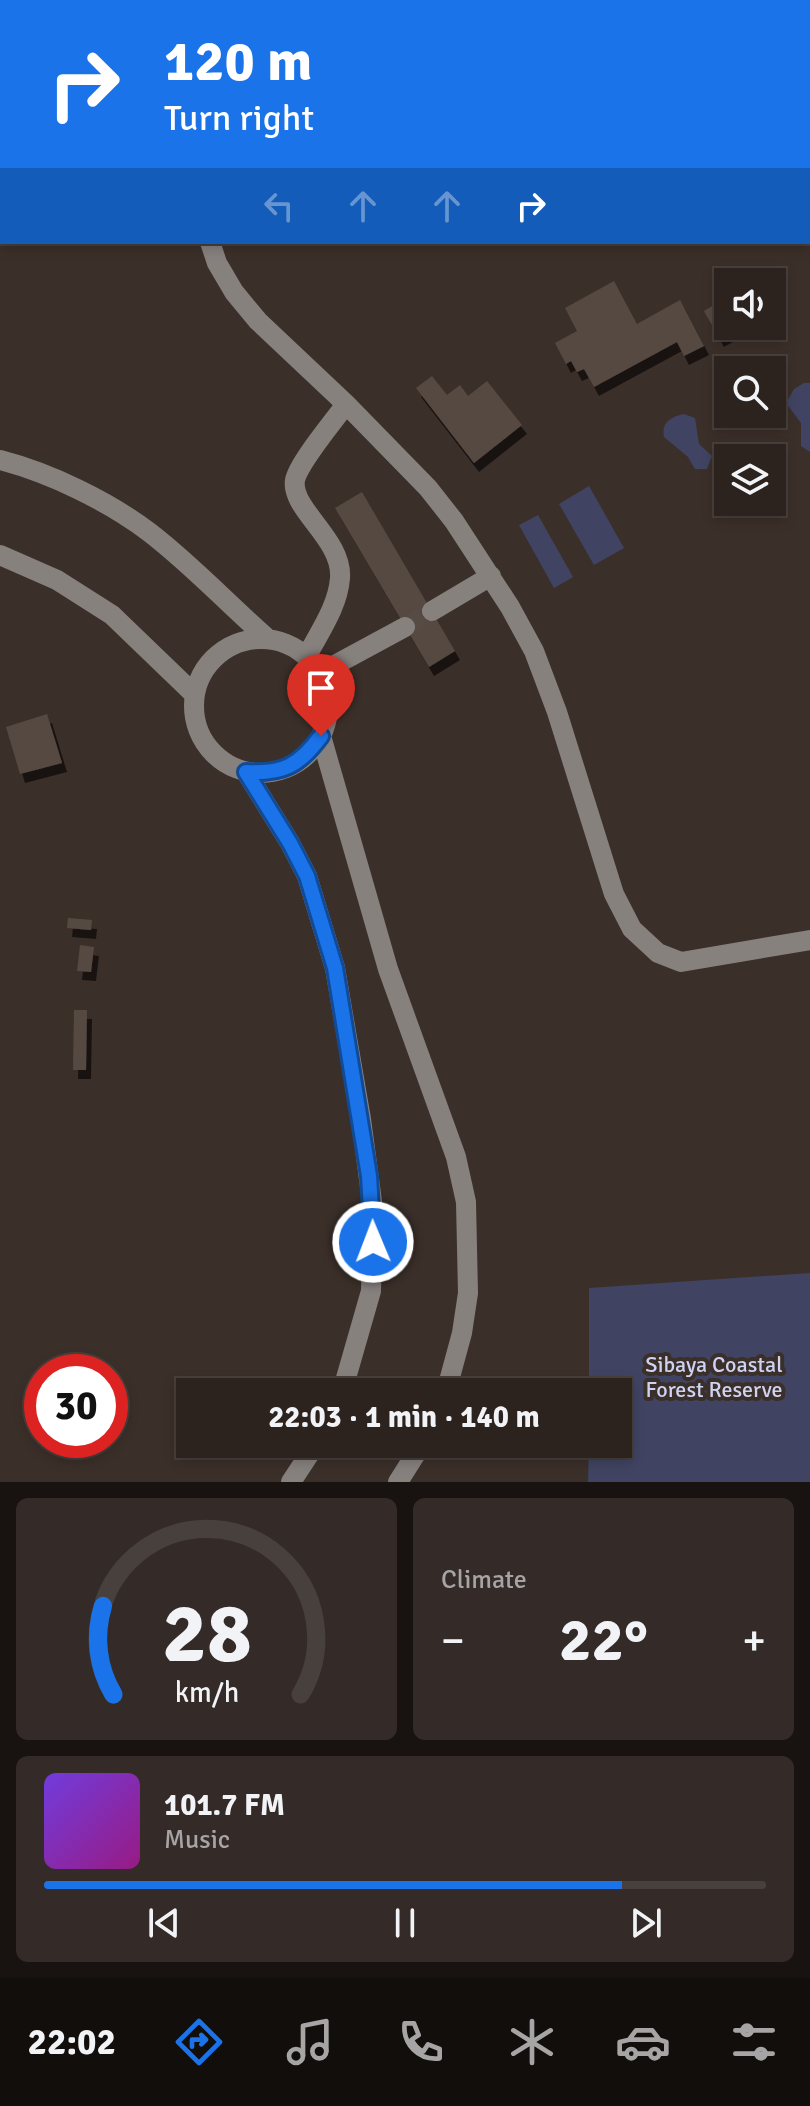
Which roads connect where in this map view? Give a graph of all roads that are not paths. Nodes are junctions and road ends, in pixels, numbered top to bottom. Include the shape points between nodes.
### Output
1 (211, 244) edge
2 (346, 404) junction
3 (0, 460) edge
4 (0, 555) edge
5 (491, 576) junction
6 (432, 611) tunnel mouth
7 (405, 627) tunnel mouth
8 (268, 639) junction
9 (307, 656) junction
10 (320, 673) junction
11 (194, 694) junction
12 (321, 736) junction
13 (246, 772) junction
14 (810, 940) edge
15 (346, 1378) edge
16 (450, 1378) edge
17 (307, 1458) edge
18 (413, 1458) edge
19 (291, 1482) edge
20 (398, 1482) edge

1 - 2 street via 234,292 258,321
2 - 5 street via 428,488
2 - 9 street via 296,477 296,494 330,541 341,575 337,600
3 - 8 street via 82,491 146,530
4 - 11 street via 57,580 112,615
5 - 6 street
5 - 14 street via 534,651 614,894 632,929 658,953 681,962
7 - 10 street
8 - 9 street
8 - 11 street via 229,646 213,658
9 - 10 street
10 - 12 street via 328,694
11 - 13 street via 193,714 210,752
12 - 13 street via 290,767
12 - 16 street via 388,969 456,1157 466,1202 468,1293
13 - 15 street via 307,876 335,968 361,1119 373,1209 371,1291
17 - 19 street
18 - 20 street

